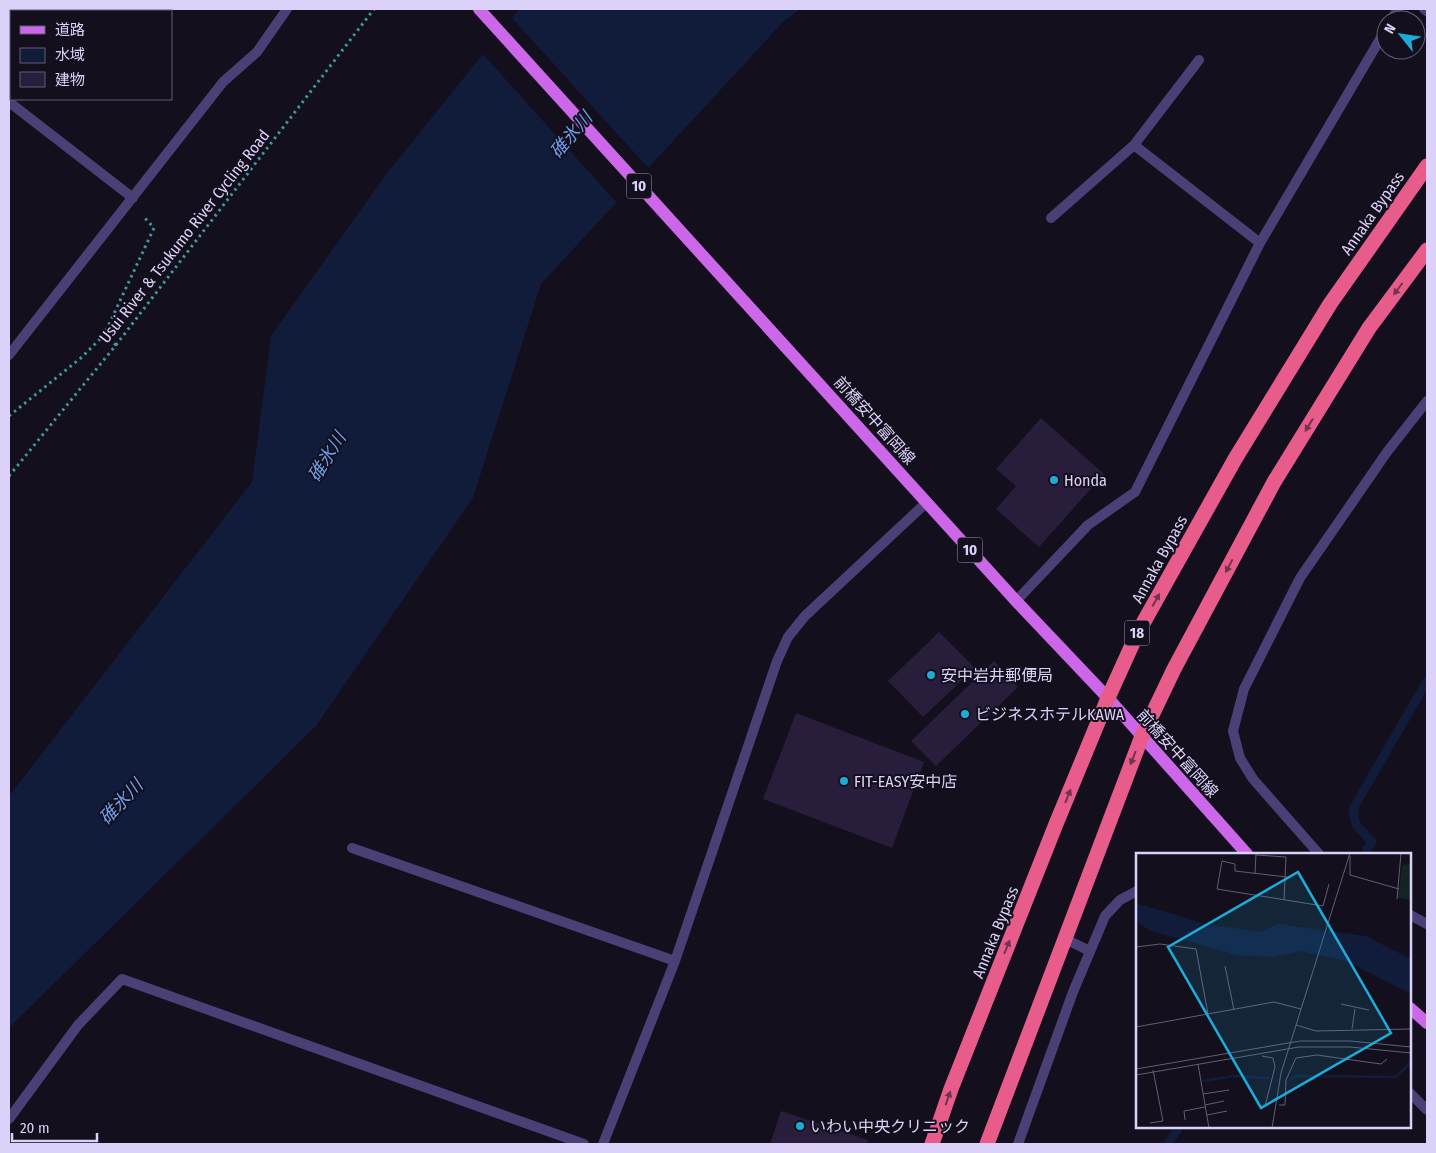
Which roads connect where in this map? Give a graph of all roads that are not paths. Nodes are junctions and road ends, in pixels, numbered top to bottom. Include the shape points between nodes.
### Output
1 (287, 9) edge
2 (479, 9) edge
3 (1424, 9) edge
4 (1427, 11) edge
5 (1376, 46) edge
6 (1199, 60) dead end
7 (9, 102) edge
8 (1134, 145) junction
9 (1427, 166) edge
10 (133, 198) junction
11 (1051, 218) dead end
12 (1260, 243) junction
13 (1427, 250) edge
14 (9, 355) edge
15 (1427, 401) edge
16 (927, 502) junction
17 (1016, 601) junction
18 (1108, 698) junction
19 (1142, 736) junction
20 (352, 848) dead end
21 (1246, 853) edge
22 (1315, 853) edge
23 (1136, 891) edge
24 (1411, 915) edge
25 (1427, 924) edge
26 (1065, 940) junction
27 (1090, 950) junction
28 (675, 962) junction
29 (1411, 1009) edge
30 (1427, 1023) edge
31 (1411, 1095) edge
32 (1426, 1105) edge
33 (9, 1119) edge
34 (584, 1144) edge
35 (603, 1144) edge
36 (932, 1144) edge
37 (987, 1144) edge
38 (1018, 1144) edge

1 - 10 street via 257,52 224,82
2 - 16 main road, 前橋安中富岡線 / 10
3 - 4 street
5 - 12 street
6 - 8 street
7 - 10 street
8 - 11 street
8 - 12 street
18 -> 9 highway, Annaka Bypass / 18 via 1137,634 1235,459 1330,304
10 - 14 street
12 - 17 street via 1135,492 1088,524
13 -> 19 highway via 1369,328 1274,482 1174,669
15 - 22 street via 1387,452 1300,578 1244,689 1232,731 1240,758 1253,779
16 - 17 main road, 前橋安中富岡線 / 10
16 - 28 street via 804,616 788,637 777,661
17 - 18 main road, 前橋安中富岡線 / 10
18 - 19 main road, 前橋安中富岡線 / 10
36 -> 18 highway, Annaka Bypass / 18
19 - 21 main road, 前橋安中富岡線 / 10
19 -> 26 highway
20 - 28 street
23 - 27 street via 1120,900 1104,916
24 - 25 street
26 - 27 street
26 - 37 highway
27 - 38 street
28 - 35 street
29 - 30 main road
31 - 32 street
33 - 34 street via 78,1025 122,979

